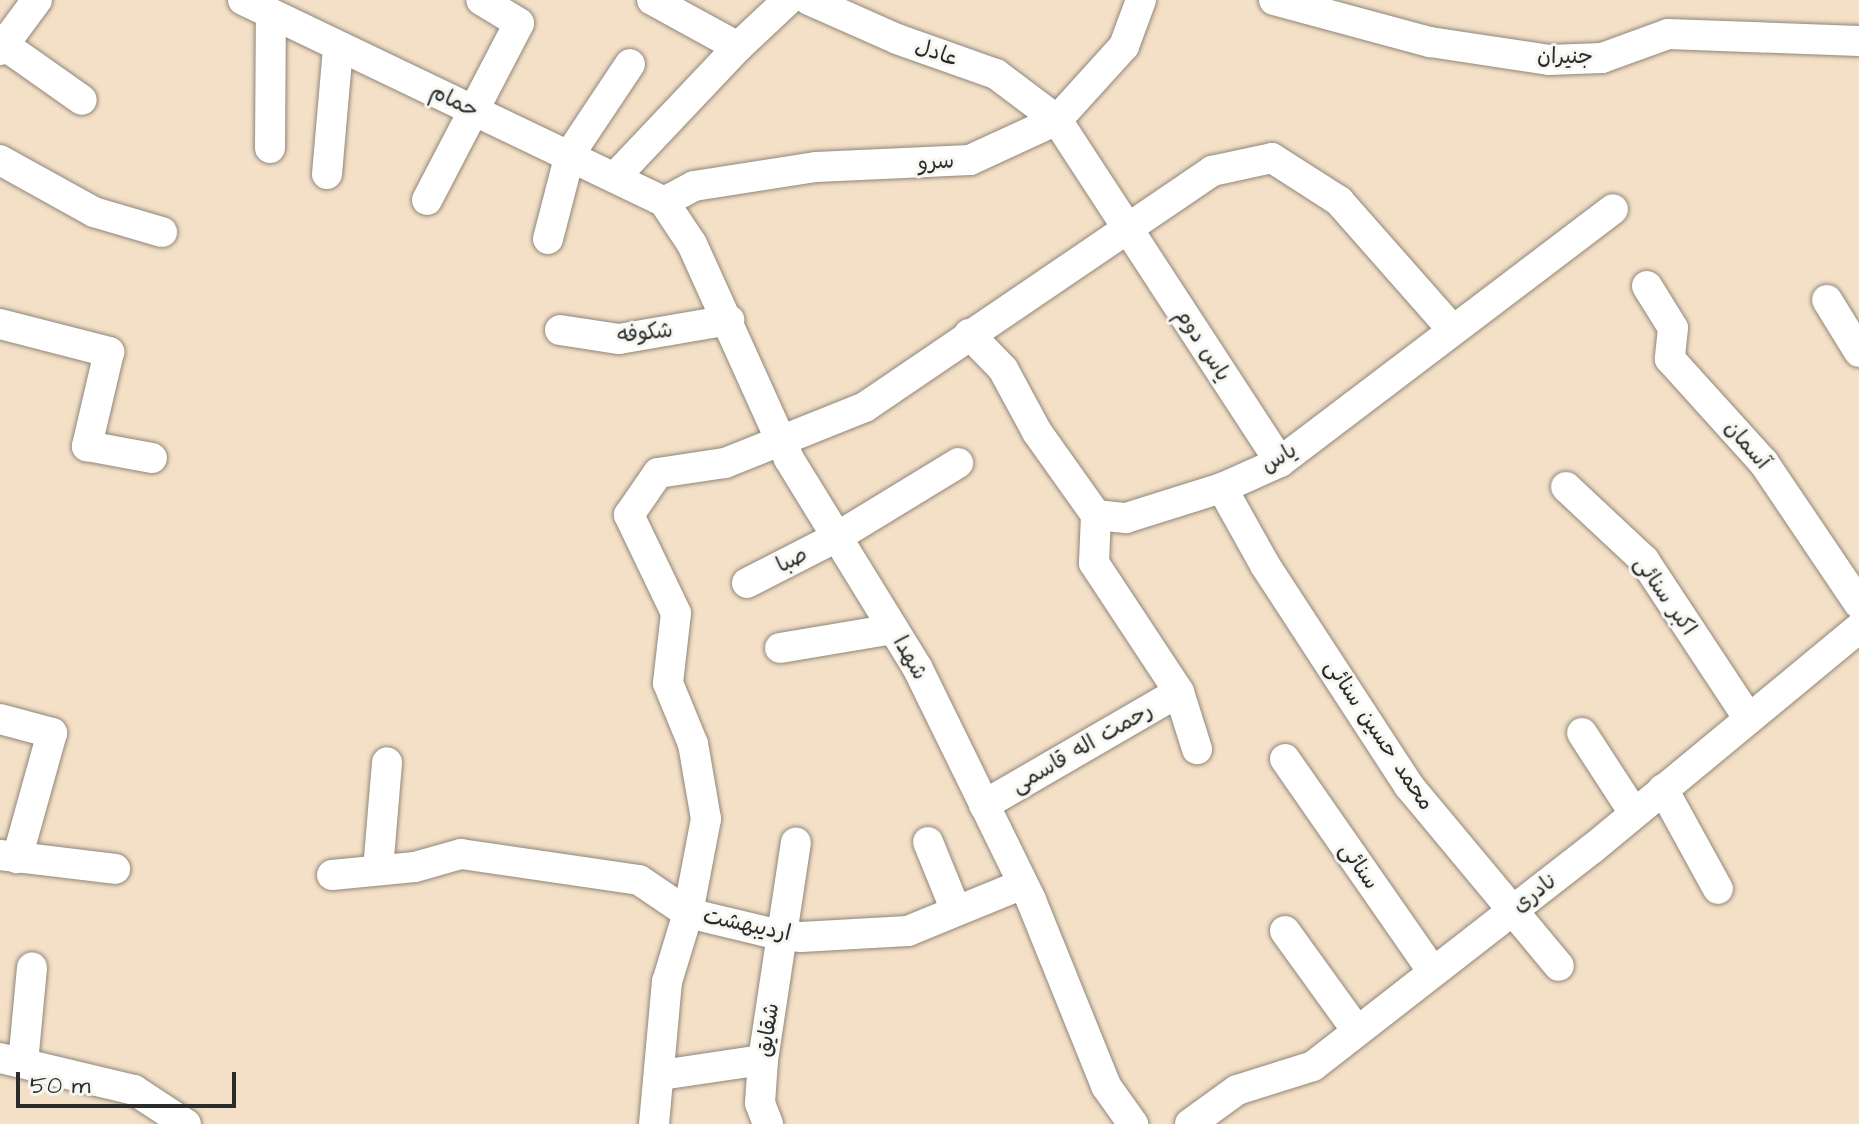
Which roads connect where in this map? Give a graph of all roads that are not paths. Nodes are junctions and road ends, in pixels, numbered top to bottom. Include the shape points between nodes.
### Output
1 (37, 0) edge
2 (243, 0) edge
3 (481, 0) edge
4 (652, 0) edge
5 (788, 0) edge
6 (809, 0) edge
7 (1141, 0) edge
8 (1274, 0) edge
9 (847, 8) edge
10 (271, 15) junction
11 (1859, 41) edge
12 (2, 47) edge
13 (738, 47) junction
14 (338, 48) junction
15 (630, 64) dead end
16 (82, 100) dead end
17 (472, 109) junction
18 (1057, 120) junction
19 (270, 148) dead end
20 (570, 154) junction
21 (0, 160) edge
22 (327, 174) dead end
23 (615, 177) junction
24 (427, 200) dead end
25 (664, 202) junction
26 (1613, 209) dead end
27 (1127, 228) junction
28 (162, 232) dead end
29 (548, 239) dead end
30 (1647, 286) dead end
31 (1827, 300) dead end
32 (729, 320) junction
33 (0, 324) edge
34 (1452, 329) junction
35 (560, 330) dead end
36 (969, 334) junction
37 (1859, 352) edge
38 (781, 440) junction
39 (152, 458) dead end
40 (1280, 462) junction
41 (958, 463) dead end
42 (1566, 487) dead end
43 (1222, 488) junction
44 (1096, 515) junction
45 (837, 537) junction
46 (747, 583) dead end
47 (1859, 604) edge
48 (1859, 628) edge
49 (893, 629) junction
50 (780, 648) dead end
51 (1179, 692) junction
52 (1748, 718) junction
53 (0, 719) edge
54 (1582, 733) dead end
55 (1197, 749) dead end
56 (1285, 759) dead end
57 (387, 762) dead end
58 (1663, 789) junction
59 (984, 805) junction
60 (1634, 813) junction
61 (796, 842) dead end
62 (928, 842) dead end
63 (8, 856) edge
64 (115, 869) dead end
65 (378, 870) junction
66 (332, 875) dead end
67 (1023, 884) junction
68 (1718, 889) dead end
69 (956, 911) junction
70 (1511, 912) junction
71 (688, 913) junction
72 (1285, 931) dead end
73 (784, 936) junction
74 (1559, 966) dead end
75 (32, 967) dead end
76 (1433, 972) junction
77 (1357, 1031) junction
78 (11, 1060) edge
79 (763, 1060) junction
80 (661, 1075) junction
81 (186, 1124) edge
82 (654, 1124) edge
83 (768, 1124) edge
84 (1133, 1124) edge
85 (1190, 1124) edge

1 - 12 street
2 - 10 street, حمام
3 - 17 street via 519,23
4 - 13 street
5 - 13 street
6 - 9 street, عادل
7 - 18 street, سرو via 1124,46
8 - 11 street, جنیران via 1430,42 1549,60 1602,58 1668,34
9 - 18 street, عادل via 897,39 996,74
10 - 14 street, حمام
10 - 19 street
12 - 16 street
13 - 23 street
14 - 17 street, حمام
14 - 22 street
15 - 20 street
17 - 20 street, حمام
17 - 24 street
18 - 25 street, سرو via 970,160 816,167 694,186
18 - 27 street, یاس دوم
20 - 23 street, حمام
20 - 29 street
21 - 28 street via 94,212
23 - 25 street, حمام
25 - 32 street, شهدا via 692,244
26 - 34 street, یاس
27 - 34 street via 1212,171 1272,158 1339,201
27 - 36 street
27 - 40 street, یاس دوم
30 - 47 street, آسمان via 1673,328 1670,359 1764,463
31 - 37 street
32 - 35 street, شکوفه via 619,339
32 - 38 street, شهدا
33 - 39 street via 109,352 87,446
34 - 40 street, یاس
36 - 38 street via 865,407
36 - 44 street via 1003,369 1037,432
38 - 45 street, شهدا
38 - 71 street via 725,463 658,473 629,515 676,613 668,683 693,744 706,819
40 - 43 street, یاس
41 - 45 street, صبا
42 - 52 street, اکبر سنائی via 1644,560
43 - 44 street, یاس via 1126,518
43 - 70 street, محمد حسین سنائی via 1265,565 1409,786
44 - 51 street via 1094,563
45 - 46 street, صبا
45 - 49 street, شهدا
48 - 52 street, نادری
49 - 50 street
49 - 59 street, شهدا
51 - 55 street
51 - 59 street, رحمت اله قاسمی
52 - 58 street, نادری
53 - 63 street via 52,733
54 - 60 street
56 - 76 street, سنائی
57 - 65 street
58 - 60 street, نادری
58 - 68 street
59 - 67 street, شهدا
60 - 70 street, نادری
61 - 73 street, شقایق
62 - 69 street
63 - 64 street
65 - 66 street, اردیبهشت
65 - 71 street, اردیبهشت via 415,867 461,854 476,856 639,880
67 - 69 street, اردیبهشت
67 - 84 street, شهدا via 1106,1086
69 - 73 street, اردیبهشت via 908,931
70 - 74 street, محمد حسین سنائی
70 - 76 street, نادری
71 - 73 street, اردیبهشت
71 - 80 street via 667,982
72 - 77 street
73 - 79 street, شقایق
75 - 78 street
76 - 77 street, نادری
77 - 85 street, نادری via 1313,1066 1237,1090
78 - 81 street via 134,1090
79 - 80 street
79 - 83 street, شقایق via 760,1103
80 - 82 street

